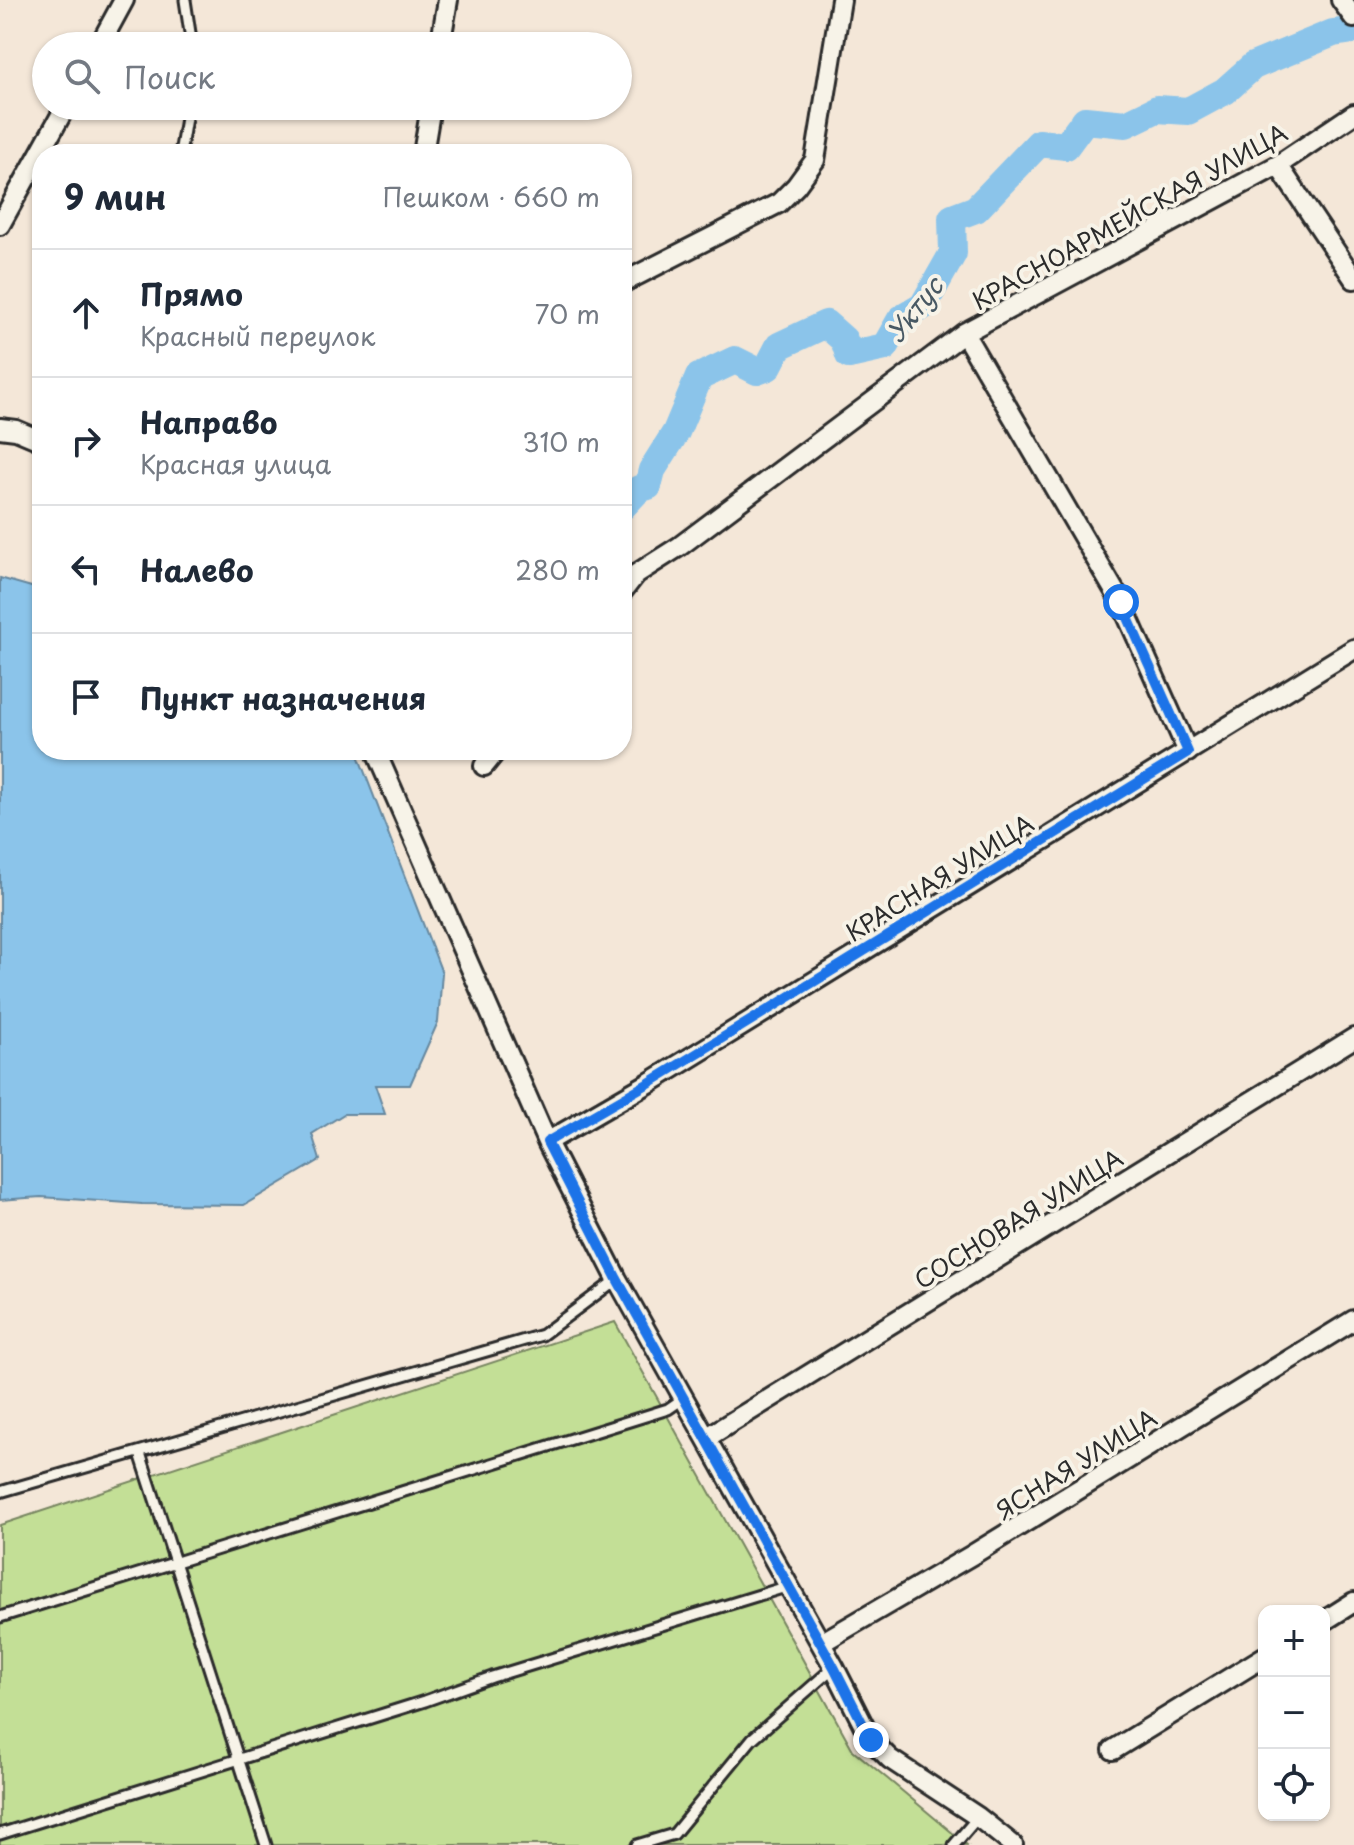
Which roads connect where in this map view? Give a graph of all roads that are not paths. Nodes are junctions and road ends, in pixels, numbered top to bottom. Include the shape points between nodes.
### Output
1 (124, 0) edge
2 (185, 0) edge
3 (448, 0) edge
4 (841, 0) edge
5 (1341, 0) edge
6 (1354, 18) edge
7 (107, 32) edge
8 (190, 32) edge
9 (442, 32) edge
10 (1354, 114) edge
11 (58, 120) edge
12 (186, 120) edge
13 (429, 120) edge
14 (45, 144) edge
15 (182, 144) edge
16 (425, 144) edge
17 (1278, 165) junction
18 (32, 167) edge
19 (0, 225) edge
20 (632, 278) edge
21 (1354, 279) edge
22 (964, 333) junction
23 (0, 428) edge
24 (32, 437) edge
25 (632, 572) edge
26 (1354, 649) edge
27 (1188, 752) junction
28 (379, 760) edge
29 (489, 760) edge
30 (484, 766) dead end
31 (1354, 1038) edge
32 (547, 1142) junction
33 (617, 1279) junction
34 (1354, 1320) edge
35 (684, 1398) junction
36 (706, 1438) junction
37 (140, 1453) junction
38 (0, 1492) edge
39 (176, 1561) junction
40 (789, 1586) junction
41 (1354, 1602) edge
42 (0, 1617) edge
43 (1330, 1617) edge
44 (821, 1643) junction
45 (1258, 1661) edge
46 (834, 1667) junction
47 (1113, 1750) dead end
48 (238, 1758) junction
49 (978, 1817) junction
50 (0, 1834) edge
51 (266, 1845) edge
52 (637, 1845) edge
53 (954, 1845) edge
54 (1013, 1845) edge

1 - 7 street
2 - 8 lane
3 - 9 street
4 - 20 street via 815,160 796,186 779,203
5 - 6 street
10 - 17 street, КРАСНОАРМЕЙСКАЯ УЛИЦА
11 - 14 street
12 - 15 lane
13 - 16 street
17 - 21 street
17 - 22 street, КРАСНОАРМЕЙСКАЯ УЛИЦА
18 - 19 street
22 - 25 street, КРАСНОАРМЕЙСКАЯ УЛИЦА via 680,546
22 - 27 street via 1121,602
23 - 24 street
26 - 27 street, КРАСНАЯ УЛИЦА
27 - 32 street, КРАСНАЯ УЛИЦА
28 - 32 street
29 - 30 street
31 - 36 street, СОСНОВАЯ УЛИЦА
32 - 33 street
33 - 35 street
33 - 37 lane via 542,1335
34 - 44 street, ЯСНАЯ УЛИЦА
35 - 36 street
35 - 39 lane via 668,1409
36 - 40 street
37 - 38 lane
37 - 39 lane
39 - 42 lane
39 - 48 lane
40 - 44 street
40 - 48 lane
41 - 43 street
44 - 46 street
45 - 47 street
46 - 49 street via 871,1740 890,1759
46 - 52 lane via 752,1739 674,1834
48 - 50 lane
48 - 51 lane
49 - 53 lane
49 - 54 street

